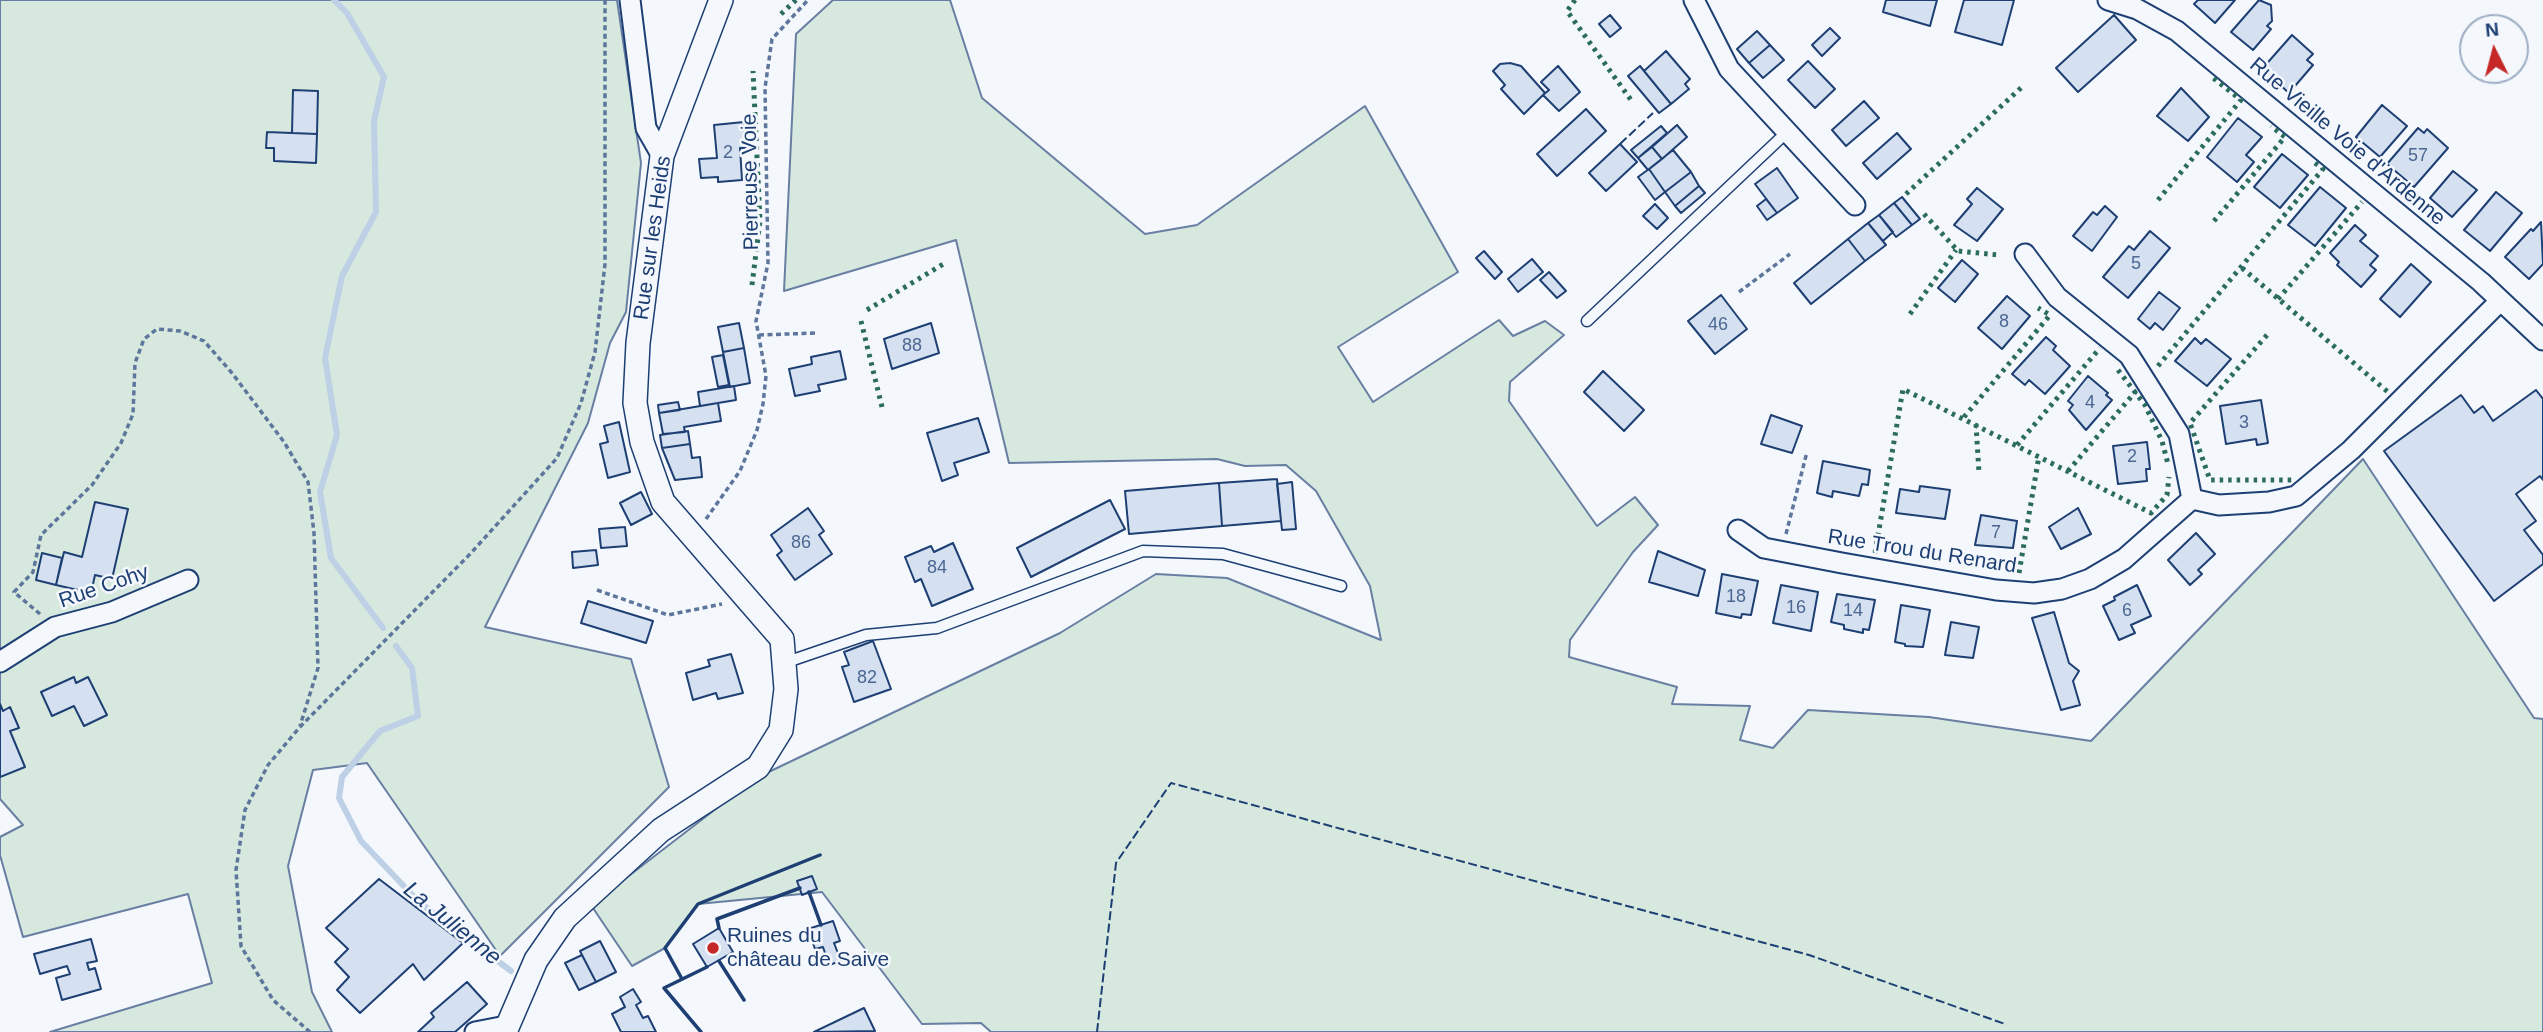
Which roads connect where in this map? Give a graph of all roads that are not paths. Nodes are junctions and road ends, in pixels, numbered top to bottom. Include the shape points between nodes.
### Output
1 (630, 0) edge
2 (721, 0) edge
3 (1694, 0) edge
4 (2108, 0) edge
5 (1787, 132) junction
6 (662, 156) junction
7 (1855, 205) dead end
8 (2025, 254) dead end
9 (2500, 301) junction
10 (1587, 321) dead end
11 (2543, 340) edge
12 (2192, 499) junction
13 (1738, 530) dead end
14 (188, 580) dead end
15 (1341, 586) dead end
16 (0, 662) edge
17 (784, 663) junction
18 (506, 1029) edge
19 (475, 1032) edge

1 - 6 street via 646,128
2 - 6 street, Rue sur les Heids
3 - 5 street via 1729,69
4 - 9 street, Rue Vieille Voie d'Ardenne via 2137,9 2178,31
5 - 7 street
5 - 10 lane
6 - 17 street, Rue sur les Heids via 638,343 635,403 642,442 663,502 782,639
8 - 12 street via 2057,297 2129,355 2179,434
9 - 11 street, Rue Vieille Voie d'Ardenne
9 - 12 street via 2351,450 2296,496 2219,505
12 - 13 street, Rue Trou du Renard via 2124,559 2090,579 2035,593 1940,581 1764,548
14 - 16 street, Rue Cohy via 112,612 55,627
15 - 17 lane via 1223,554 1143,551 937,628 866,635
17 - 18 street, Rue sur les Heids via 781,730 758,767 661,830 565,918 536,960
18 - 19 street

